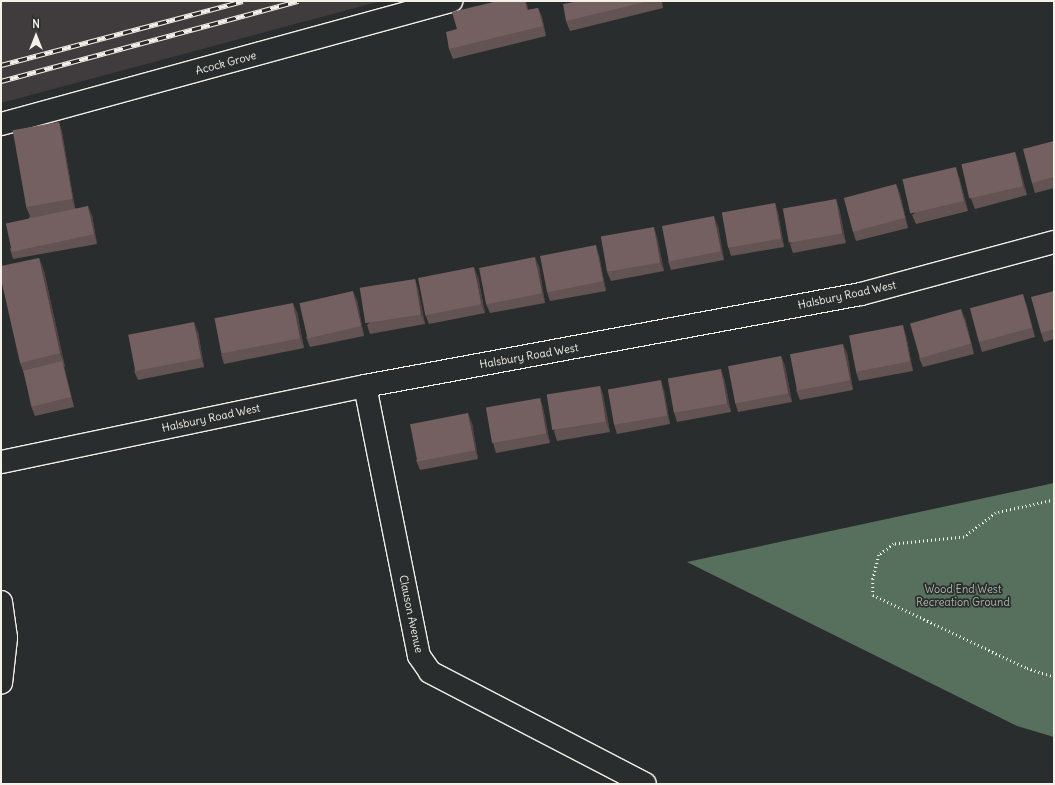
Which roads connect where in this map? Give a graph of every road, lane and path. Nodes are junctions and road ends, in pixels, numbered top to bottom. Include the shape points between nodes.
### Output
1 (451, 1) edge
2 (1, 124) edge
3 (1054, 242) edge
4 (365, 386) junction
5 (1, 462) edge
6 (1054, 500) edge
7 (1, 602) edge
8 (1054, 677) edge
9 (1, 683) edge
10 (645, 784) edge

1 - 2 street, Acock Grove
3 - 4 street, Halsbury Road West via 861,294
4 - 5 street, Halsbury Road West
4 - 10 street, Clauson Avenue via 419,656 430,672
6 - 8 path via 996,514 964,537 894,544 879,555 873,579 873,595 1027,668
7 - 9 street via 6,638

